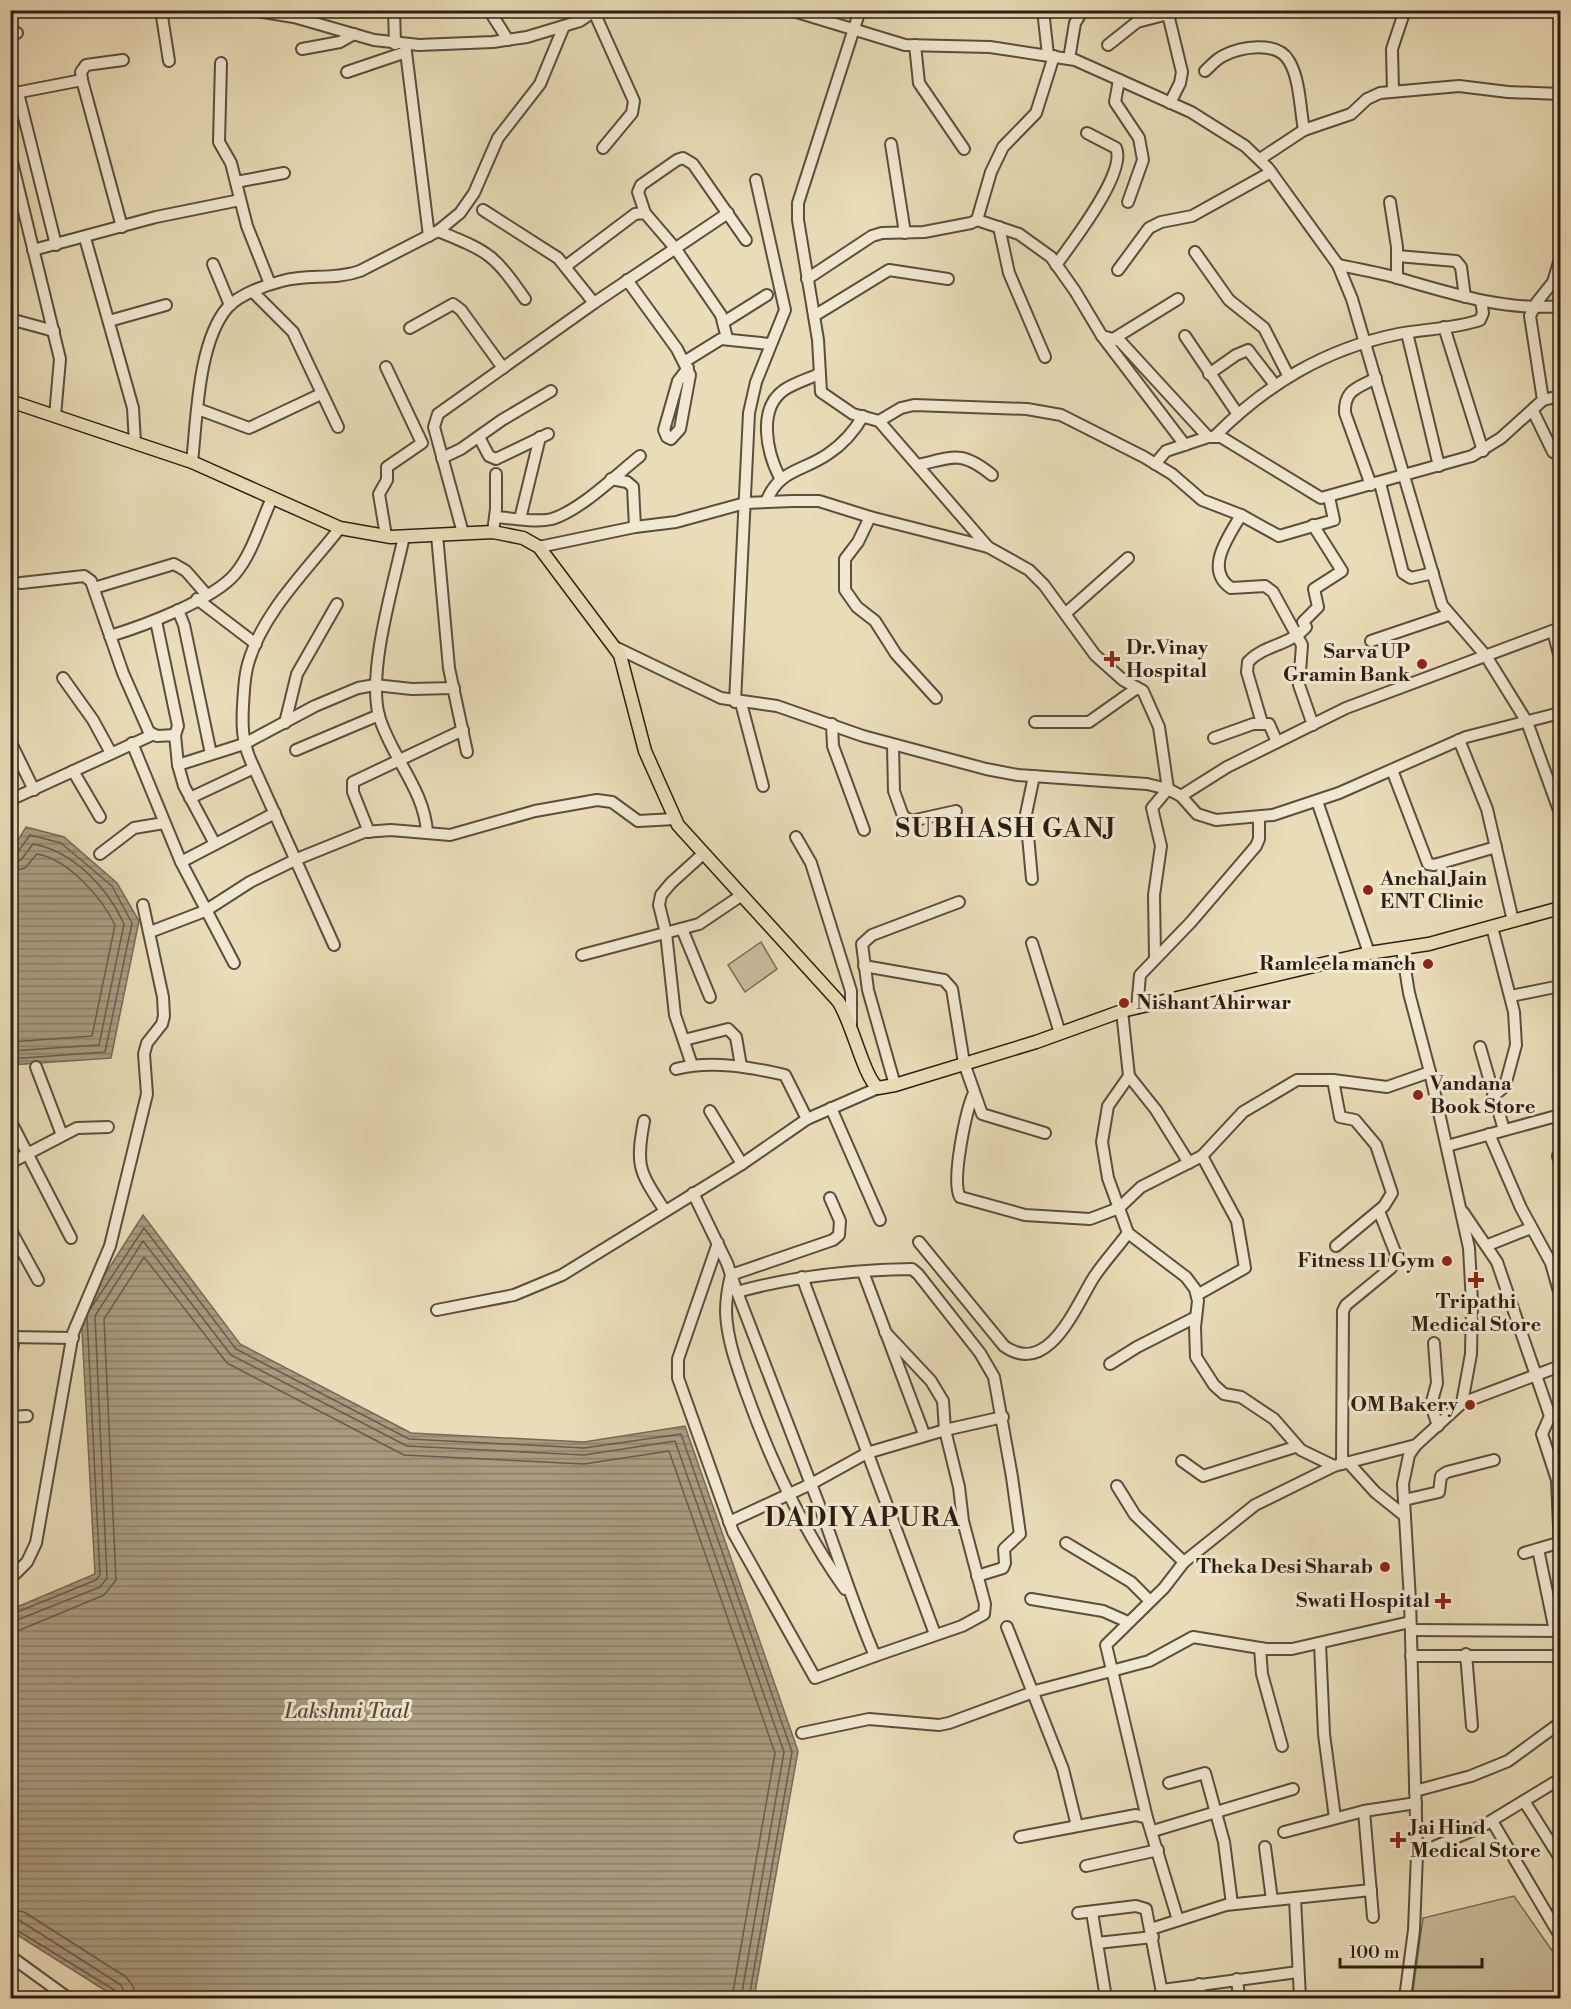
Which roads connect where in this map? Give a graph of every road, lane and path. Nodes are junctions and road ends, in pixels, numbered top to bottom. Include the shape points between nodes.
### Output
1 (161, 10) edge
2 (249, 10) edge
3 (394, 10) edge
4 (489, 10) edge
5 (790, 10) edge
6 (860, 10) edge
7 (1042, 10) edge
8 (1405, 10) edge
9 (595, 11) edge
10 (1083, 11) edge
11 (1167, 12) edge
12 (278, 13) edge
13 (298, 14) edge
14 (564, 26) junction
15 (855, 30) junction
16 (354, 34) junction
17 (508, 40) junction
18 (915, 45) junction
19 (1108, 45) dead end
20 (402, 47) junction
21 (302, 49) dead end
22 (1051, 56) junction
23 (1069, 59) junction
24 (123, 60) dead end
25 (169, 61) dead end
26 (221, 63) dead end
27 (1205, 71) dead end
28 (347, 72) dead end
29 (82, 80) junction
30 (1119, 80) junction
31 (1393, 91) junction
32 (14, 93) edge
33 (1560, 94) edge
34 (1170, 103) junction
35 (1304, 130) junction
36 (1087, 133) dead end
37 (891, 144) dead end
38 (603, 148) dead end
39 (964, 149) dead end
40 (10, 154) edge
41 (1260, 159) junction
42 (1271, 172) junction
43 (284, 173) dead end
44 (756, 180) dead end
45 (236, 182) junction
46 (240, 200) junction
47 (1390, 201) dead end
48 (1128, 202) dead end
49 (483, 210) dead end
50 (645, 213) junction
51 (728, 213) junction
52 (977, 220) junction
53 (122, 227) junction
54 (999, 227) junction
55 (905, 232) junction
56 (433, 233) junction
57 (85, 238) junction
58 (746, 240) dead end
59 (56, 245) junction
60 (675, 248) junction
61 (33, 250) junction
62 (1196, 252) dead end
63 (1397, 256) junction
64 (1560, 259) edge
65 (213, 264) dead end
66 (1056, 265) junction
67 (1338, 265) junction
68 (566, 266) junction
69 (1118, 270) dead end
70 (1397, 278) junction
71 (807, 279) junction
72 (948, 279) dead end
73 (627, 280) junction
74 (270, 284) junction
75 (253, 292) junction
76 (768, 296) dead end
77 (1465, 297) junction
78 (525, 299) dead end
79 (1178, 299) dead end
80 (1481, 301) junction
81 (594, 303) junction
82 (166, 305) dead end
83 (230, 305) junction
84 (1560, 306) edge
85 (1532, 309) junction
86 (814, 316) junction
87 (10, 319) edge
88 (109, 321) junction
89 (724, 322) junction
90 (1444, 327) junction
91 (410, 328) dead end
92 (54, 331) junction
93 (1407, 333) junction
94 (1185, 336) dead end
95 (727, 338) junction
96 (1108, 339) junction
97 (1365, 342) junction
98 (770, 344) junction
99 (1045, 357) dead end
100 (686, 365) junction
101 (386, 367) dead end
102 (503, 368) junction
103 (819, 374) junction
104 (1209, 374) junction
105 (1288, 375) junction
106 (1376, 378) junction
107 (1275, 385) junction
108 (551, 391) dead end
109 (321, 394) junction
110 (1560, 396) edge
111 (1543, 400) junction
112 (10, 401) edge
113 (198, 409) junction
114 (1533, 411) junction
115 (1237, 413) junction
116 (55, 416) junction
117 (863, 416) junction
118 (879, 421) junction
119 (339, 427) dead end
120 (479, 436) junction
121 (1211, 436) junction
122 (135, 443) junction
123 (1185, 445) junction
124 (1483, 451) junction
125 (640, 456) dead end
126 (1560, 456) edge
127 (442, 458) junction
128 (192, 462) junction
129 (1155, 464) junction
130 (918, 465) junction
131 (1439, 466) junction
132 (496, 474) dead end
133 (992, 475) dead end
134 (1406, 476) junction
135 (780, 478) junction
136 (611, 479) junction
137 (1375, 484) junction
138 (1329, 497) junction
139 (272, 498) junction
140 (766, 501) junction
141 (745, 503) junction
142 (1241, 516) junction
143 (495, 517) junction
144 (870, 517) junction
145 (520, 519) junction
146 (1313, 525) junction
147 (635, 527) junction
148 (340, 528) junction
149 (493, 532) junction
150 (463, 533) junction
151 (437, 534) junction
152 (386, 536) junction
153 (404, 536) junction
154 (539, 547) junction
155 (988, 547) junction
156 (1128, 558) dead end
157 (1433, 573) junction
158 (21, 583) dead end
159 (94, 588) junction
160 (202, 597) junction
161 (337, 604) dead end
162 (178, 610) junction
163 (1066, 614) junction
164 (1448, 615) junction
165 (156, 621) junction
166 (1557, 629) edge
167 (110, 636) junction
168 (1298, 637) junction
169 (1371, 641) dead end
170 (256, 644) junction
171 (617, 648) junction
172 (1486, 656) junction
173 (1560, 658) edge
174 (63, 678) dead end
175 (375, 686) junction
176 (454, 688) junction
177 (1137, 688) junction
178 (936, 698) dead end
179 (738, 702) junction
180 (1560, 713) edge
181 (379, 715) junction
182 (1035, 722) dead end
183 (1527, 722) junction
184 (285, 723) junction
185 (1262, 723) junction
186 (832, 724) junction
187 (1313, 725) junction
188 (463, 730) junction
189 (152, 735) junction
190 (175, 735) junction
191 (1214, 738) dead end
192 (1459, 740) junction
193 (10, 741) edge
194 (1277, 742) junction
195 (132, 743) junction
196 (244, 744) junction
197 (893, 744) junction
198 (296, 750) dead end
199 (467, 752) dead end
200 (111, 753) junction
201 (211, 754) junction
202 (399, 761) junction
203 (178, 765) junction
204 (254, 768) junction
205 (1392, 770) junction
206 (73, 771) junction
207 (1034, 776) junction
208 (763, 786) dead end
209 (1168, 789) junction
210 (34, 790) junction
211 (1181, 796) junction
212 (190, 798) junction
213 (10, 800) edge
214 (1317, 801) junction
215 (956, 811) dead end
216 (275, 813) junction
217 (1560, 813) edge
218 (100, 817) dead end
219 (1258, 818) junction
220 (675, 819) junction
221 (164, 823) junction
222 (864, 830) dead end
223 (369, 832) junction
224 (427, 833) junction
225 (796, 837) dead end
226 (215, 844) junction
227 (1496, 847) junction
228 (100, 854) dead end
229 (704, 854) junction
230 (297, 859) junction
231 (181, 862) junction
232 (1032, 879) dead end
233 (742, 895) junction
234 (958, 902) dead end
235 (143, 905) dead end
236 (1560, 908) edge
237 (205, 911) junction
238 (1512, 921) junction
239 (1492, 927) junction
240 (682, 928) junction
241 (150, 932) junction
242 (666, 933) junction
243 (1032, 944) dead end
244 (334, 945) dead end
245 (1402, 950) junction
246 (1369, 953) junction
247 (582, 956) dead end
248 (1155, 957) junction
249 (234, 963) dead end
250 (864, 966) junction
251 (1560, 986) edge
252 (1511, 996) junction
253 (710, 997) dead end
254 (1137, 1008) junction
255 (1122, 1011) junction
256 (851, 1026) junction
257 (1060, 1033) junction
258 (684, 1040) junction
259 (1480, 1047) dead end
260 (964, 1063) junction
261 (692, 1065) junction
262 (741, 1066) junction
263 (36, 1067) dead end
264 (676, 1069) dead end
265 (1430, 1072) junction
266 (1129, 1077) junction
267 (1333, 1080) junction
268 (895, 1085) junction
269 (878, 1088) junction
270 (974, 1093) junction
271 (1493, 1095) junction
272 (831, 1108) junction
273 (711, 1111) dead end
274 (1560, 1115) edge
275 (807, 1119) junction
276 (10, 1120) edge
277 (644, 1121) dead end
278 (108, 1127) dead end
279 (1504, 1130) junction
280 (1045, 1133) dead end
281 (1489, 1134) junction
282 (62, 1135) junction
283 (1447, 1146) junction
284 (28, 1154) junction
285 (1202, 1156) junction
286 (10, 1163) edge
287 (1189, 1163) junction
288 (741, 1164) junction
289 (693, 1193) junction
290 (830, 1198) dead end
291 (1119, 1208) junction
292 (1461, 1208) junction
293 (664, 1211) junction
294 (1379, 1211) junction
295 (880, 1220) dead end
296 (1531, 1228) junction
297 (10, 1229) edge
298 (1128, 1233) junction
299 (71, 1238) dead end
300 (919, 1242) dead end
301 (718, 1243) junction
302 (1488, 1245) junction
303 (1336, 1246) dead end
304 (863, 1272) junction
305 (731, 1275) junction
306 (802, 1277) junction
307 (38, 1280) dead end
308 (1560, 1288) edge
309 (737, 1292) junction
310 (1197, 1295) junction
311 (437, 1310) dead end
312 (1196, 1317) junction
313 (885, 1332) junction
314 (12, 1337) edge
315 (72, 1338) junction
316 (1434, 1343) dead end
317 (10, 1364) edge
318 (1110, 1364) dead end
319 (1560, 1366) edge
320 (1537, 1375) junction
321 (1462, 1403) junction
322 (27, 1416) dead end
323 (10, 1417) edge
324 (1003, 1417) junction
325 (1438, 1426) junction
326 (945, 1430) junction
327 (924, 1434) junction
328 (1416, 1445) junction
329 (1295, 1447) junction
330 (867, 1453) junction
331 (1494, 1460) dead end
332 (1182, 1461) dead end
333 (1342, 1464) junction
334 (811, 1484) junction
335 (1117, 1486) dead end
336 (788, 1494) junction
337 (1404, 1500) junction
338 (1405, 1516) junction
339 (729, 1522) junction
340 (1066, 1543) dead end
341 (1559, 1546) edge
342 (1538, 1549) junction
343 (1524, 1553) dead end
344 (1184, 1562) junction
345 (976, 1576) junction
346 (10, 1579) edge
347 (852, 1599) junction
348 (1031, 1599) dead end
349 (1149, 1600) junction
350 (1128, 1622) junction
351 (1411, 1626) junction
352 (1007, 1627) dead end
353 (1558, 1631) edge
354 (935, 1634) junction
355 (1320, 1643) junction
356 (1260, 1648) junction
357 (1466, 1654) junction
358 (875, 1656) junction
359 (1411, 1656) junction
360 (1560, 1656) edge
361 (1112, 1670) junction
362 (1033, 1692) junction
363 (1560, 1722) edge
364 (1472, 1726) dead end
365 (802, 1733) dead end
366 (1282, 1746) dead end
367 (1560, 1780) edge
368 (1169, 1783) dead end
369 (1293, 1789) dead end
370 (1415, 1791) junction
371 (1524, 1801) junction
372 (1416, 1803) junction
373 (1364, 1811) junction
374 (1215, 1812) junction
375 (1147, 1818) junction
376 (1335, 1818) junction
377 (1492, 1821) junction
378 (1077, 1826) junction
379 (1153, 1831) junction
380 (1284, 1832) dead end
381 (1020, 1837) dead end
382 (1265, 1847) dead end
383 (1158, 1850) junction
384 (1417, 1854) junction
385 (1560, 1858) edge
386 (1086, 1866) dead end
387 (1371, 1890) junction
388 (1295, 1898) junction
389 (1272, 1900) junction
390 (1232, 1904) junction
391 (1092, 1912) junction
392 (1078, 1913) dead end
393 (1373, 1917) dead end
394 (1178, 1920) junction
395 (1152, 1933) junction
396 (1560, 1936) edge
397 (1097, 1943) junction
398 (10, 1956) edge
399 (1298, 1972) junction
400 (1237, 1979) junction
401 (1199, 1984) junction
402 (1162, 1994) edge
403 (68, 1998) edge
404 (1106, 1998) edge
405 (1201, 1998) edge
406 (1239, 1998) edge
407 (1300, 1998) edge
408 (1405, 1998) edge

1 - 25 street
2 - 12 street
3 - 20 street
4 - 17 street
5 - 15 street
6 - 15 street
7 - 22 street
8 - 31 street via 1392,49
9 - 14 street
9 - 38 street via 634,101 632,113
10 - 23 street via 1075,23
11 - 19 street via 1137,22
11 - 34 street via 1182,72
12 - 13 street
13 - 16 street
14 - 17 street
14 - 56 street via 540,84 498,138 468,202
15 - 18 street
15 - 71 street via 798,203
16 - 20 street
16 - 21 street via 340,42
17 - 20 street
18 - 22 street via 990,47
18 - 39 street via 919,83
20 - 28 street
20 - 56 street
22 - 23 street
22 - 52 street via 1036,113 1003,147
23 - 30 street
24 - 29 street via 86,66 81,72
26 - 45 street via 219,142
27 - 35 street via 1223,56 1239,51 1256,47 1280,53 1292,67
29 - 32 street
29 - 53 street
30 - 34 street
30 - 48 street via 1115,102 1139,138 1143,160
31 - 33 street via 1459,86
31 - 35 street via 1372,96 1343,118
32 - 59 street
34 - 41 street via 1191,112
35 - 41 street
36 - 66 street via 1116,148 1119,158 1101,202
37 - 55 street
40 - 61 street
41 - 42 street
42 - 67 street
42 - 69 street via 1192,216 1149,228
43 - 45 street
44 - 98 street via 785,310
45 - 46 street
46 - 53 street
46 - 74 street
47 - 63 street
49 - 68 street
50 - 51 street via 638,192 640,185 683,158 693,165
50 - 60 street
50 - 68 street via 635,214
51 - 58 street
51 - 60 street
52 - 54 street
52 - 55 street
53 - 57 street
54 - 66 street via 1028,239
54 - 99 street via 1010,273
55 - 71 street via 872,236
56 - 74 street via 347,275
56 - 78 street via 495,258
57 - 59 street
57 - 88 street
59 - 61 street
60 - 73 street
60 - 89 street
61 - 92 street
62 - 105 street via 1229,300 1264,328
63 - 70 street
63 - 77 street via 1456,261 1461,267
64 - 85 street via 1553,282
65 - 83 street
66 - 96 street
67 - 70 street
67 - 97 street
68 - 81 street
70 - 77 street
71 - 86 street
72 - 86 street via 889,270
73 - 81 street
73 - 100 street
74 - 75 street
75 - 83 street
75 - 109 street via 293,332
76 - 89 street
77 - 80 street
79 - 96 street
80 - 85 street
80 - 90 street via 1480,320
81 - 102 street
82 - 88 street
83 - 113 street via 207,345
84 - 85 street
85 - 111 street
86 - 103 street
87 - 92 street
88 - 122 street via 133,408
89 - 95 street
90 - 93 street
90 - 124 street
91 - 102 street via 453,304
92 - 116 street via 60,360
93 - 97 street
93 - 131 street
94 - 104 street
95 - 98 street
95 - 100 street
96 - 121 street
96 - 123 street
97 - 105 street
97 - 106 street
98 - 141 street via 750,402
100 - 100 street via 690,381 680,429 671,439 664,430
101 - 152 street via 422,443 387,467 387,480 379,494
102 - 127 street via 438,414 434,420
103 - 117 street via 820,392 853,414
103 - 135 street via 784,390 770,404 770,460
104 - 107 street via 1248,350
104 - 115 street
105 - 107 street
106 - 134 street
106 - 137 street via 1346,397 1345,406
107 - 115 street
108 - 120 street
109 - 113 street via 249,428
109 - 119 street
110 - 111 street
111 - 114 street
112 - 116 main road
113 - 128 street
114 - 124 street
114 - 126 street via 1553,452
115 - 121 street
116 - 122 main road
117 - 118 street
117 - 135 street via 855,430 826,456
118 - 129 street via 914,405 1027,409 1071,420
118 - 130 street
120 - 127 street
120 - 145 street via 489,456 496,459 544,435
121 - 123 street
121 - 138 street via 1221,437 1315,496
122 - 128 main road
123 - 129 street via 1166,451
124 - 131 street
125 - 136 street
127 - 150 street
128 - 139 main road
129 - 142 street via 1196,496
130 - 133 street via 963,457
130 - 155 street
131 - 134 street
132 - 143 street
134 - 137 street
134 - 157 street
135 - 140 street
136 - 145 street via 562,514 544,520
136 - 147 street via 633,487
137 - 138 street
137 - 157 street via 1403,573 1410,578
138 - 146 street via 1334,520
139 - 148 main road
139 - 160 street via 236,573
140 - 141 street
140 - 144 street via 819,501
141 - 147 street via 676,522
141 - 179 street
142 - 146 street via 1279,536
142 - 168 street via 1219,557 1225,582 1231,588 1270,589
143 - 145 street
143 - 149 street
144 - 155 street
144 - 178 street via 845,559 845,590
146 - 168 street via 1342,571 1314,589 1318,607 1303,622 1306,627
147 - 154 street
148 - 152 main road
148 - 170 street via 285,598
149 - 150 main road
149 - 154 main road via 523,538
150 - 151 main road
151 - 153 main road
151 - 176 street
152 - 153 main road
153 - 175 street
154 - 171 main road
155 - 163 street via 1029,570
156 - 163 street
157 - 164 street
158 - 159 street via 84,576
159 - 160 street via 174,564 186,571
159 - 167 street
160 - 162 street
160 - 170 street
161 - 184 street via 297,674
162 - 165 street
162 - 201 street
163 - 177 street via 1095,655
164 - 169 street
164 - 172 street
165 - 167 street
165 - 190 street via 178,726
166 - 172 street
166 - 173 street
167 - 189 street
168 - 185 street via 1248,662 1246,672
168 - 187 street via 1303,651 1299,685
170 - 196 street via 246,670
171 - 179 street via 721,698
171 - 220 main road via 645,751
172 - 183 street
172 - 187 street via 1346,708
174 - 200 street
175 - 176 street
175 - 181 street
175 - 184 street via 352,690
176 - 188 street
177 - 182 street via 1089,722
177 - 209 street via 1151,704 1159,727
179 - 186 street via 777,706
179 - 208 street
180 - 183 street
181 - 198 street
181 - 202 street
183 - 192 street
183 - 217 street
184 - 196 street
185 - 191 street
185 - 194 street via 1272,727
186 - 197 street
186 - 222 street via 832,746
187 - 194 street
188 - 199 street
188 - 202 street
189 - 190 street
189 - 195 street
190 - 203 street
192 - 205 street
192 - 227 street via 1487,809
193 - 210 street
194 - 211 street
195 - 200 street
195 - 221 street
196 - 201 street
196 - 204 street
197 - 207 street via 986,769
197 - 215 street via 894,792 903,816 912,821
200 - 206 street
201 - 203 street
202 - 223 street via 353,782 353,792
202 - 224 street via 426,810
203 - 212 street
204 - 212 street
204 - 216 street
205 - 214 street
205 - 227 street via 1428,864
206 - 210 street
206 - 218 street
207 - 209 street
207 - 232 street via 1026,814
209 - 211 street
209 - 248 street via 1152,808 1161,846 1154,895
210 - 213 street
211 - 219 street via 1205,818
212 - 226 street
214 - 219 street
214 - 246 street
216 - 226 street
216 - 230 street
219 - 248 street via 1256,846 1191,922
220 - 224 street via 638,821 612,802 597,800 536,811 450,835
220 - 229 main road
221 - 228 street via 134,828
221 - 231 street
223 - 224 street
223 - 230 street
225 - 256 street via 812,863 851,990
226 - 231 street
227 - 238 street
229 - 233 main road
229 - 242 street via 659,899
230 - 237 street via 250,882
230 - 244 street
231 - 237 street
233 - 240 street via 704,921
233 - 256 main road via 838,1001
234 - 250 street via 866,939 861,950
235 - 241 street
236 - 238 main road
237 - 241 street
237 - 249 street
238 - 239 main road
239 - 245 main road
239 - 252 street
240 - 242 street
240 - 253 street
241 - 315 street via 164,1016 144,1054 147,1094 110,1246
242 - 247 street
242 - 258 street via 675,1016
243 - 257 street
245 - 246 main road
245 - 265 street
246 - 254 main road
248 - 254 street via 1138,980
250 - 260 street via 949,984
250 - 268 street
251 - 252 street
252 - 271 street via 1515,1045 1506,1082
254 - 255 main road
255 - 257 main road
255 - 266 street
256 - 269 main road via 870,1078
257 - 260 main road
258 - 261 street
258 - 262 street via 728,1029 736,1037
259 - 271 street
260 - 268 main road
260 - 270 street
261 - 262 street
261 - 264 street
262 - 275 street via 788,1078
263 - 282 street
265 - 267 street via 1387,1087
265 - 283 street
266 - 287 street via 1156,1110
266 - 291 street via 1108,1106 1102,1142 1108,1178
267 - 285 street via 1297,1080 1258,1101
267 - 294 street via 1340,1117 1359,1122 1379,1152 1392,1193
268 - 269 main road
269 - 272 street
270 - 280 street via 985,1117
270 - 291 street via 958,1160 960,1197 1036,1215 1090,1219
271 - 279 street
272 - 275 street
272 - 295 street
273 - 288 street
274 - 279 street
275 - 288 street
276 - 284 street
277 - 293 street via 639,1165
278 - 282 street via 77,1128
279 - 281 street
281 - 283 street
281 - 296 street
282 - 284 street
283 - 292 street
284 - 286 street
284 - 299 street
285 - 287 street
285 - 310 street via 1237,1221 1245,1268
287 - 291 street via 1141,1187
288 - 289 street
289 - 293 street
289 - 301 street
290 - 305 street via 841,1230 833,1240
291 - 298 street
292 - 302 street
292 - 321 street via 1469,1248 1472,1303 1471,1354
293 - 311 street via 539,1286 514,1295
294 - 303 street
294 - 333 street via 1397,1261 1343,1311
296 - 302 street
296 - 308 street
297 - 307 street
298 - 300 street via 1094,1276 1060,1334 1045,1347 1025,1353 1004,1346
298 - 310 street via 1186,1277
301 - 305 street
301 - 339 street via 676,1369
302 - 320 street
304 - 306 street
304 - 313 street
304 - 324 street via 912,1269 918,1274 988,1365
305 - 309 street
305 - 336 street via 726,1312 731,1347
306 - 309 street
306 - 330 street
309 - 334 street
310 - 312 street
312 - 318 street
312 - 329 street via 1194,1347 1203,1371 1220,1391 1241,1397 1274,1419
313 - 326 street via 931,1381 943,1401
313 - 327 street
314 - 315 street
314 - 317 street
315 - 346 street via 36,1543 27,1562
316 - 325 street via 1437,1383 1431,1405
319 - 320 street
320 - 321 street
320 - 341 street via 1550,1416 1542,1434 1557,1479
321 - 325 street
322 - 323 street
324 - 326 street
324 - 345 street via 1020,1534 1004,1549 1003,1568
325 - 328 street
326 - 327 street
326 - 345 street
327 - 330 street
328 - 333 street
328 - 337 street via 1406,1465
329 - 332 street via 1203,1476
329 - 333 street
330 - 334 street
330 - 354 street
331 - 337 street via 1447,1472 1441,1476 1439,1492
333 - 338 street
333 - 344 street via 1255,1505
334 - 336 street
334 - 347 street via 838,1550
335 - 344 street via 1135,1515
336 - 339 street
336 - 347 street via 807,1531
337 - 338 street
338 - 351 street
339 - 358 street via 815,1678
340 - 349 street via 1131,1582
341 - 342 street
342 - 343 street
342 - 353 street
344 - 349 street
345 - 354 street via 985,1604 984,1614
347 - 358 street
348 - 350 street via 1103,1611
349 - 350 street
350 - 361 street via 1106,1645
351 - 353 street
351 - 355 street
351 - 359 street
352 - 362 street
354 - 358 street
355 - 356 street via 1292,1649
355 - 376 street via 1324,1734
356 - 361 street via 1193,1637 1149,1661
356 - 366 street via 1262,1674
357 - 359 street
357 - 360 street
357 - 364 street
359 - 370 street
361 - 362 street
361 - 375 street
362 - 365 street via 939,1725 869,1719
362 - 378 street via 1063,1769
363 - 370 street via 1508,1761
367 - 371 street
368 - 374 street via 1205,1773
369 - 374 street
370 - 372 street
371 - 377 street
371 - 385 street
372 - 373 street
372 - 384 street
373 - 376 street
373 - 387 street
374 - 379 street
374 - 390 street via 1226,1851
375 - 378 street via 1136,1815
375 - 379 street
376 - 380 street
377 - 384 street
377 - 396 street
378 - 381 street
379 - 383 street
382 - 389 street
383 - 386 street
383 - 394 street
384 - 408 street via 1414,1930
387 - 388 street
387 - 393 street
388 - 389 street
388 - 399 street
389 - 390 street
390 - 394 street
391 - 392 street
391 - 395 street via 1142,1907 1149,1914
391 - 397 street
394 - 395 street
395 - 397 street
395 - 402 street
397 - 404 street
398 - 403 street
399 - 400 street
399 - 407 street
400 - 401 street
400 - 406 street
401 - 402 street
401 - 405 street

